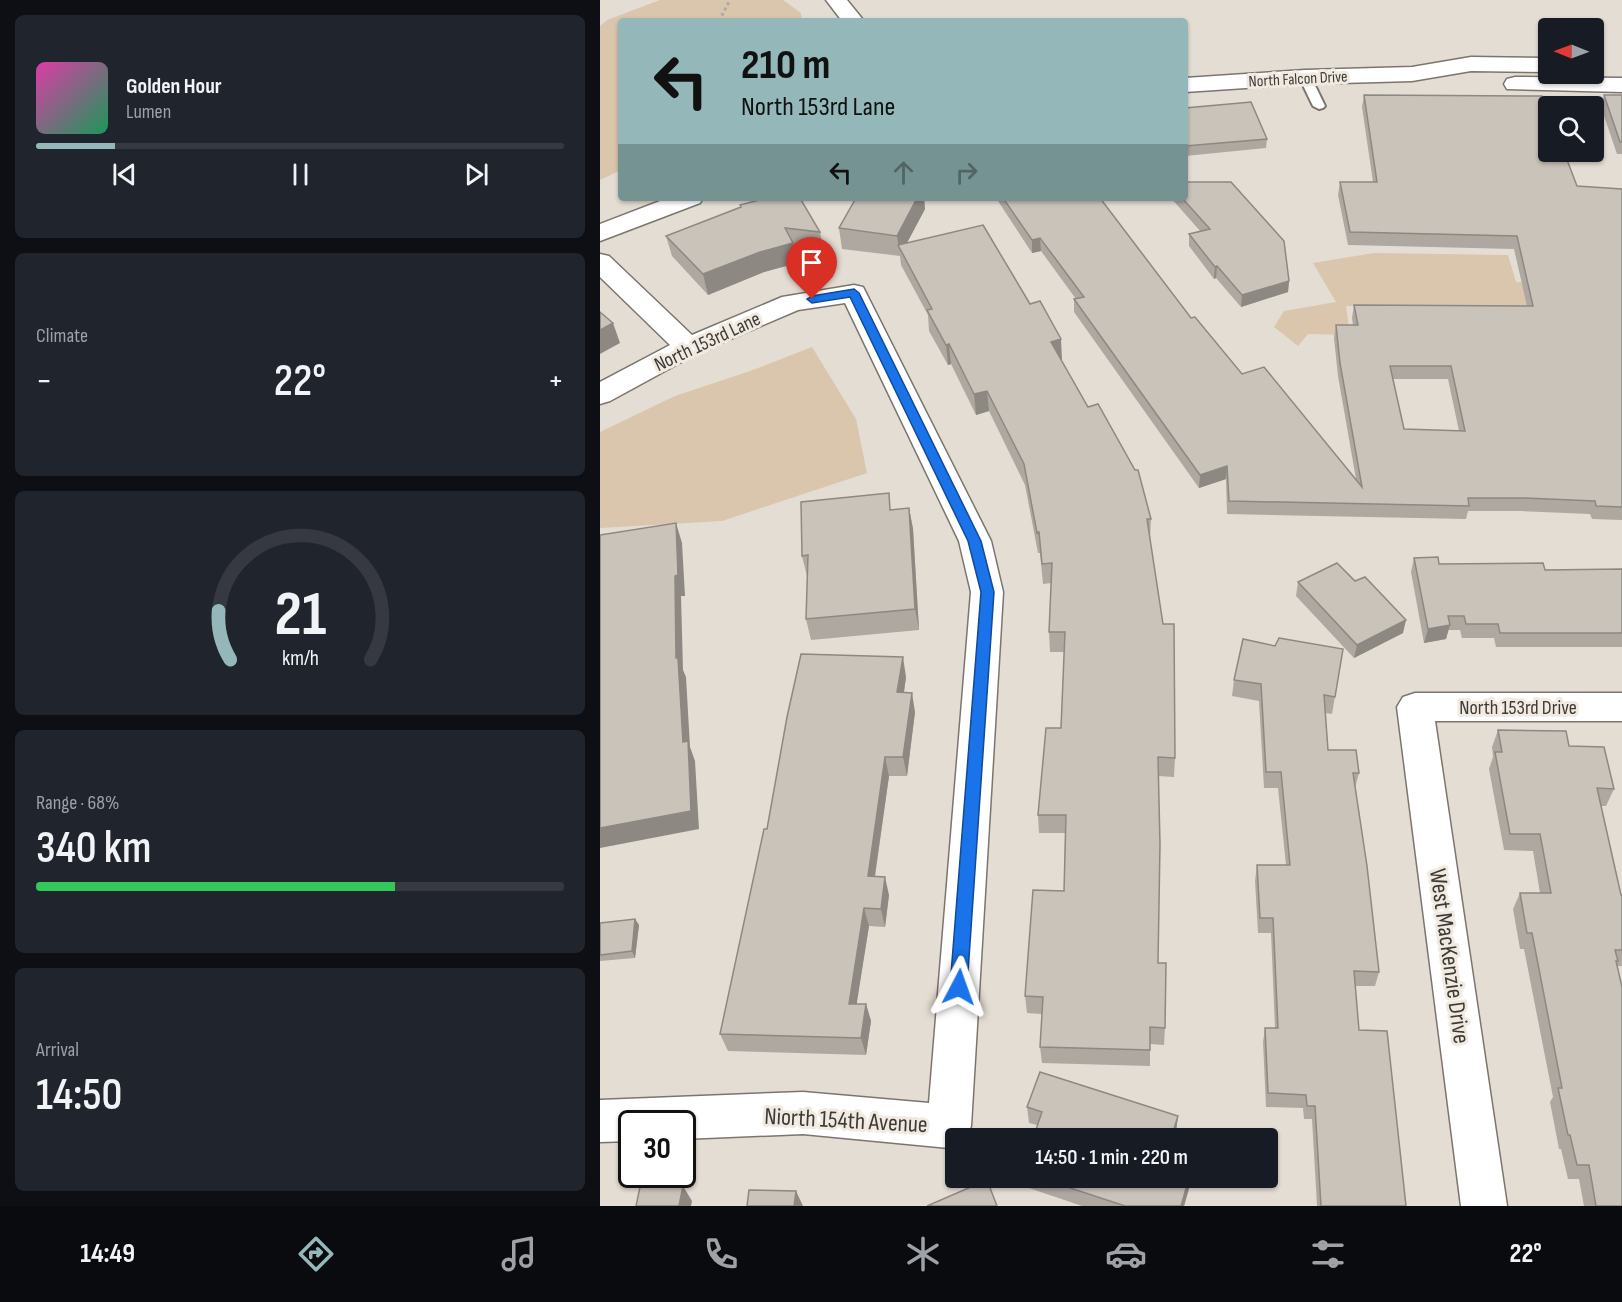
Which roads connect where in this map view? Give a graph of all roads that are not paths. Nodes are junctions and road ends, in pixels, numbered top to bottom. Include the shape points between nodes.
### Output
1 (836, 0) edge
2 (851, 18) edge
3 (1538, 65) edge
4 (1604, 65) edge
5 (1622, 65) edge
6 (1412, 74) junction
7 (1305, 77) junction
8 (1622, 85) edge
9 (1188, 86) edge
10 (1319, 106) dead end
11 (683, 201) edge
12 (600, 233) edge
13 (600, 262) edge
14 (688, 347) junction
15 (600, 394) edge
16 (1415, 707) joint
17 (1622, 707) edge
18 (600, 1121) edge
19 (949, 1126) joint
20 (1484, 1206) edge

1 - 2 street
3 - 6 street, North Falcon Drive via 1471,64
4 - 5 street
6 - 7 street, North Falcon Drive
6 - 8 street, North Falcon Drive via 1477,84
7 - 9 street, North Falcon Drive
7 - 10 lane
11 - 12 street
13 - 14 street
14 - 15 street, North 153rd Lane
14 - 19 street, North 153rd Lane via 792,303 854,293 975,541 987,592
16 - 17 street, North 153rd Drive
16 - 20 street, West MacKenzie Drive
18 - 19 street, Niorth 154th Avenue via 803,1113

